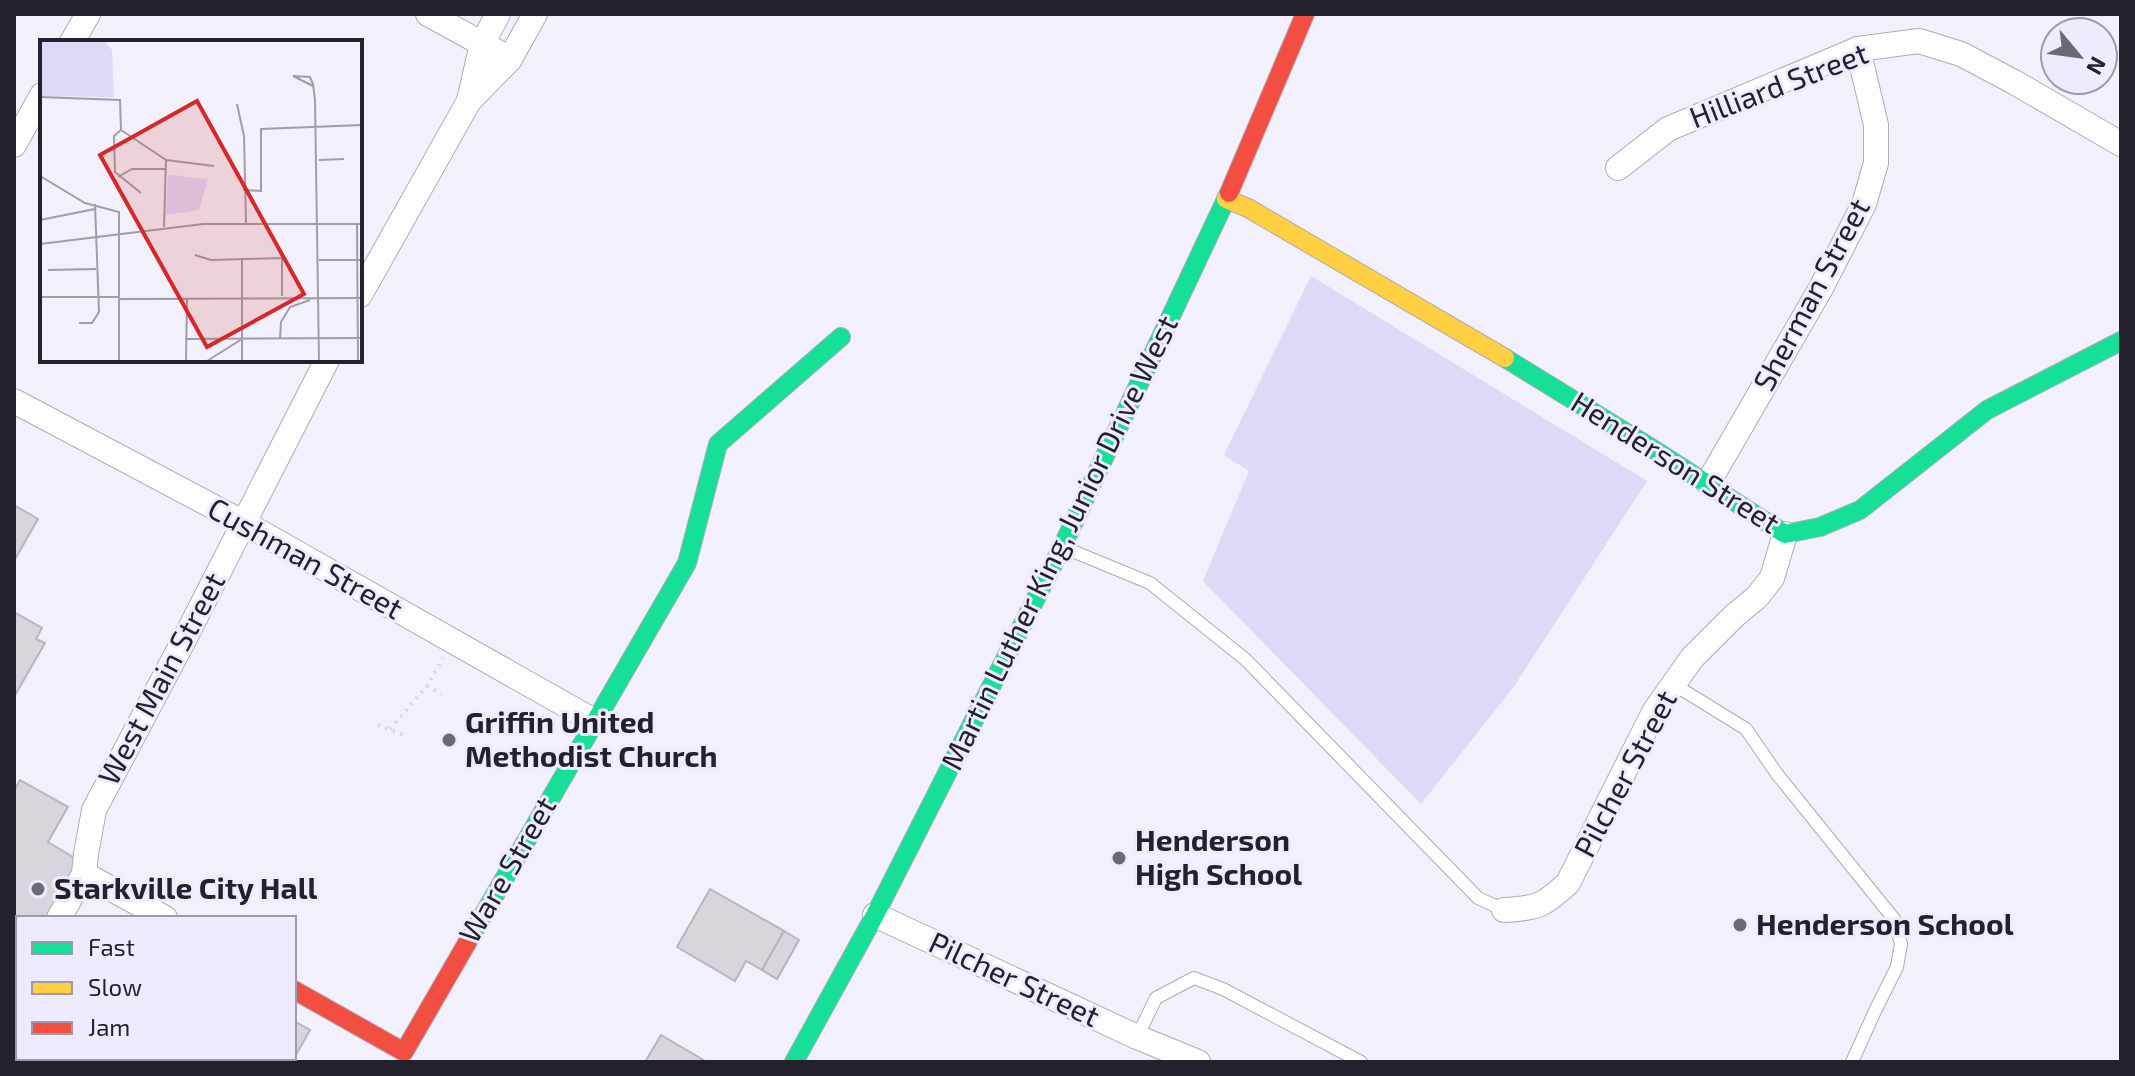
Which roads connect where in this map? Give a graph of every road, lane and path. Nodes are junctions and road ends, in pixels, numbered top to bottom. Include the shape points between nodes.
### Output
1 (88, 14) edge
2 (428, 14) edge
3 (498, 14) edge
4 (535, 14) edge
5 (1305, 14) edge
6 (73, 40) edge
7 (482, 44) junction
8 (1858, 49) junction
9 (510, 59) junction
10 (40, 99) edge
11 (469, 101) junction
12 (2121, 144) edge
13 (14, 145) edge
14 (1618, 168) dead end
15 (1226, 199) junction
16 (362, 291) edge
17 (841, 337) dead end
18 (2121, 341) edge
19 (326, 362) edge
20 (14, 401) edge
21 (1708, 483) junction
22 (244, 523) junction
23 (1785, 534) junction
24 (1062, 547) junction
25 (453, 641) junction
26 (1673, 684) junction
27 (427, 686) junction
28 (442, 694) dead end
29 (594, 721) junction
30 (378, 725) dead end
31 (390, 729) junction
32 (406, 736) dead end
33 (84, 874) junction
34 (1504, 910) joint
35 (875, 915) junction
36 (60, 916) edge
37 (161, 916) edge
38 (296, 991) edge
39 (1137, 1037) junction
40 (1160, 1055) edge
41 (794, 1062) edge
42 (1198, 1062) edge
43 (1361, 1062) edge
44 (1852, 1062) edge

1 - 6 street
2 - 7 street
3 - 7 street
4 - 9 street
5 - 15 street, Martin Luther King, Junior Drive West
7 - 9 street
7 - 11 street
8 - 12 street, Hilliard Street via 1919,41 1961,54
8 - 14 street, Hilliard Street via 1668,129
8 - 21 street, Sherman Street via 1876,125 1876,163 1864,204
9 - 11 street
10 - 13 street
11 - 16 street
15 - 21 street, Henderson Street via 1383,285
15 - 24 street, Martin Luther King, Junior Drive West
17 - 29 street, Ware Street via 718,444 687,563
18 - 23 street, Henderson Street via 1987,410 1860,510 1820,527
19 - 22 street, West Main Street
20 - 22 street, Cushman Street
21 - 23 street, Henderson Street
22 - 25 street, Cushman Street
22 - 33 street, West Main Street via 94,810
23 - 26 street, Pilcher Street via 1772,578
24 - 34 lane via 1150,583 1245,659 1478,898
24 - 35 street, Martin Luther King, Junior Drive West
25 - 27 path
25 - 29 street, Cushman Street
26 - 34 street, Pilcher Street via 1568,883 1547,902
26 - 44 lane via 1746,729 1894,919 1901,944 1897,967
27 - 28 path
27 - 31 path
29 - 38 street, Ware Street via 404,1052
30 - 31 path
31 - 32 path
33 - 36 street, West Main Street
33 - 37 street
35 - 39 street, Pilcher Street
35 - 41 street, Martin Luther King, Junior Drive West
39 - 40 street, Pilcher Street
39 - 43 lane via 1156,998 1194,978
40 - 42 street, Pilcher Street

